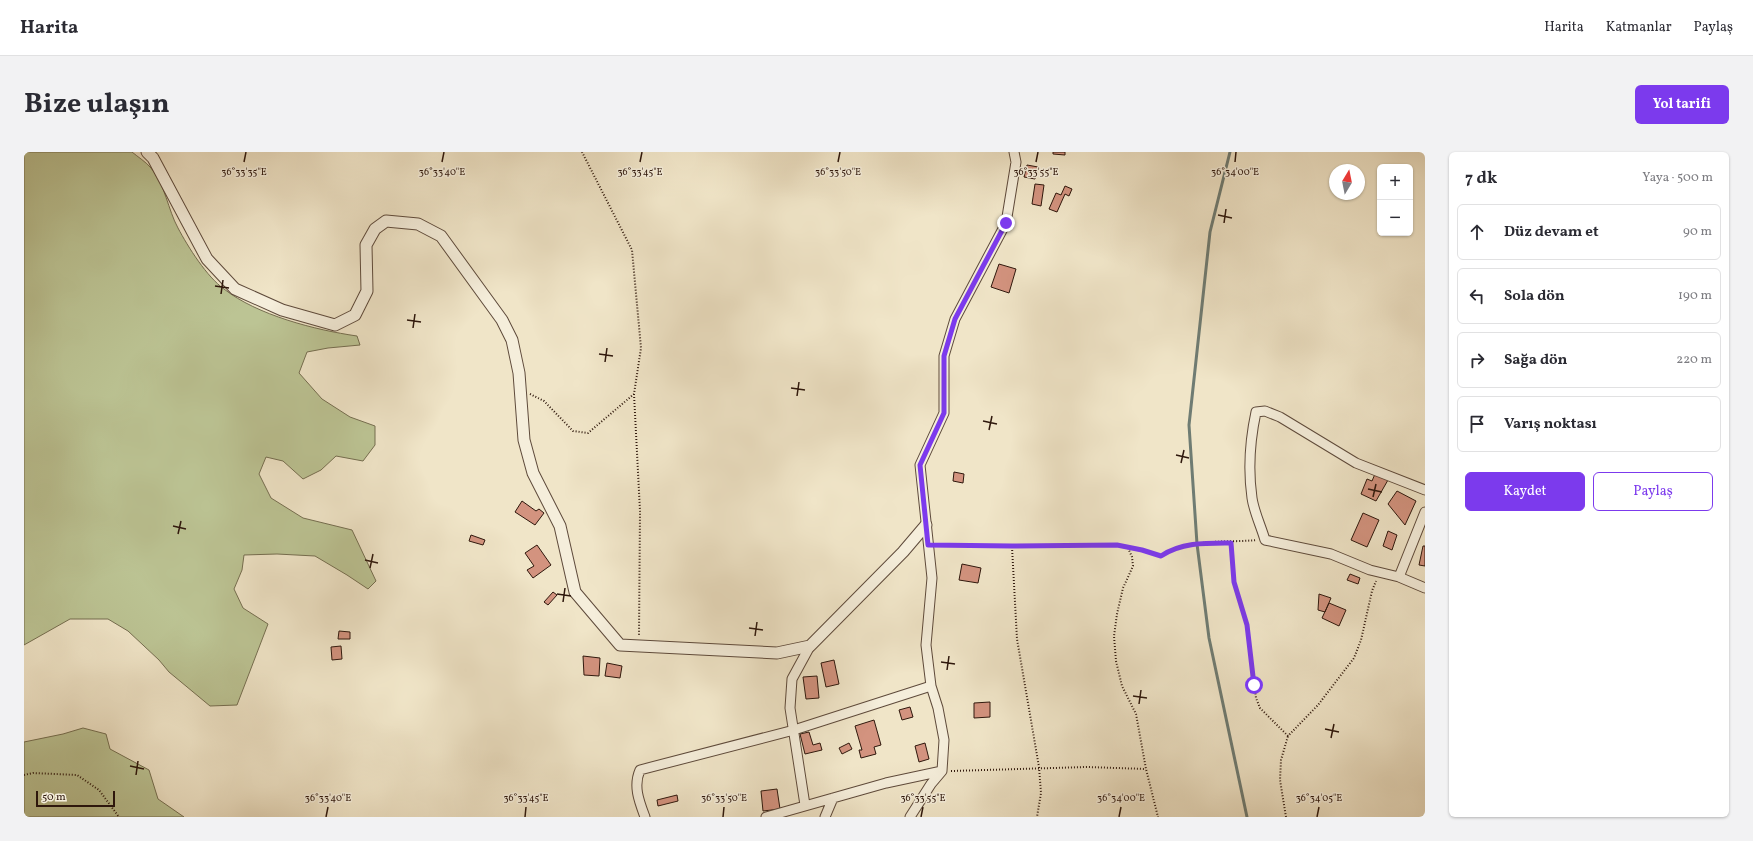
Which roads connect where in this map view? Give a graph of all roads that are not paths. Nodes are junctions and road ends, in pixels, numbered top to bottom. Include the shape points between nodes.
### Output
1 (147, 152) edge
2 (1014, 152) edge
3 (1425, 490) edge
4 (1425, 512) edge
5 (926, 525) junction
6 (1400, 577) junction
7 (1425, 588) edge
8 (810, 646) junction
9 (931, 686) junction
10 (794, 730) junction
11 (942, 771) junction
12 (833, 798) junction
13 (805, 805) junction
14 (645, 817) edge
15 (766, 817) edge
16 (825, 817) edge
17 (910, 817) edge

1 - 8 street via 153,158 207,259 235,289 282,310 335,325 355,315 368,291 366,245 375,229 386,222 418,224 441,236 502,320 512,340 520,389 524,440 531,467 560,526 575,592 620,645 777,653
2 - 5 street via 1016,162 1006,223 955,319 944,356 944,413 920,465
3 - 6 street via 1356,463 1265,410 1256,412 1251,442 1252,500 1265,540 1331,554 1370,570
4 - 6 street
5 - 8 street via 903,552
5 - 9 street via 932,578 926,645
6 - 7 street
8 - 10 street via 792,679 790,708
9 - 10 street
9 - 11 street via 944,740
10 - 13 street
10 - 14 street via 640,770 636,780
11 - 12 street
11 - 17 street
12 - 13 street
12 - 16 street
13 - 15 street

